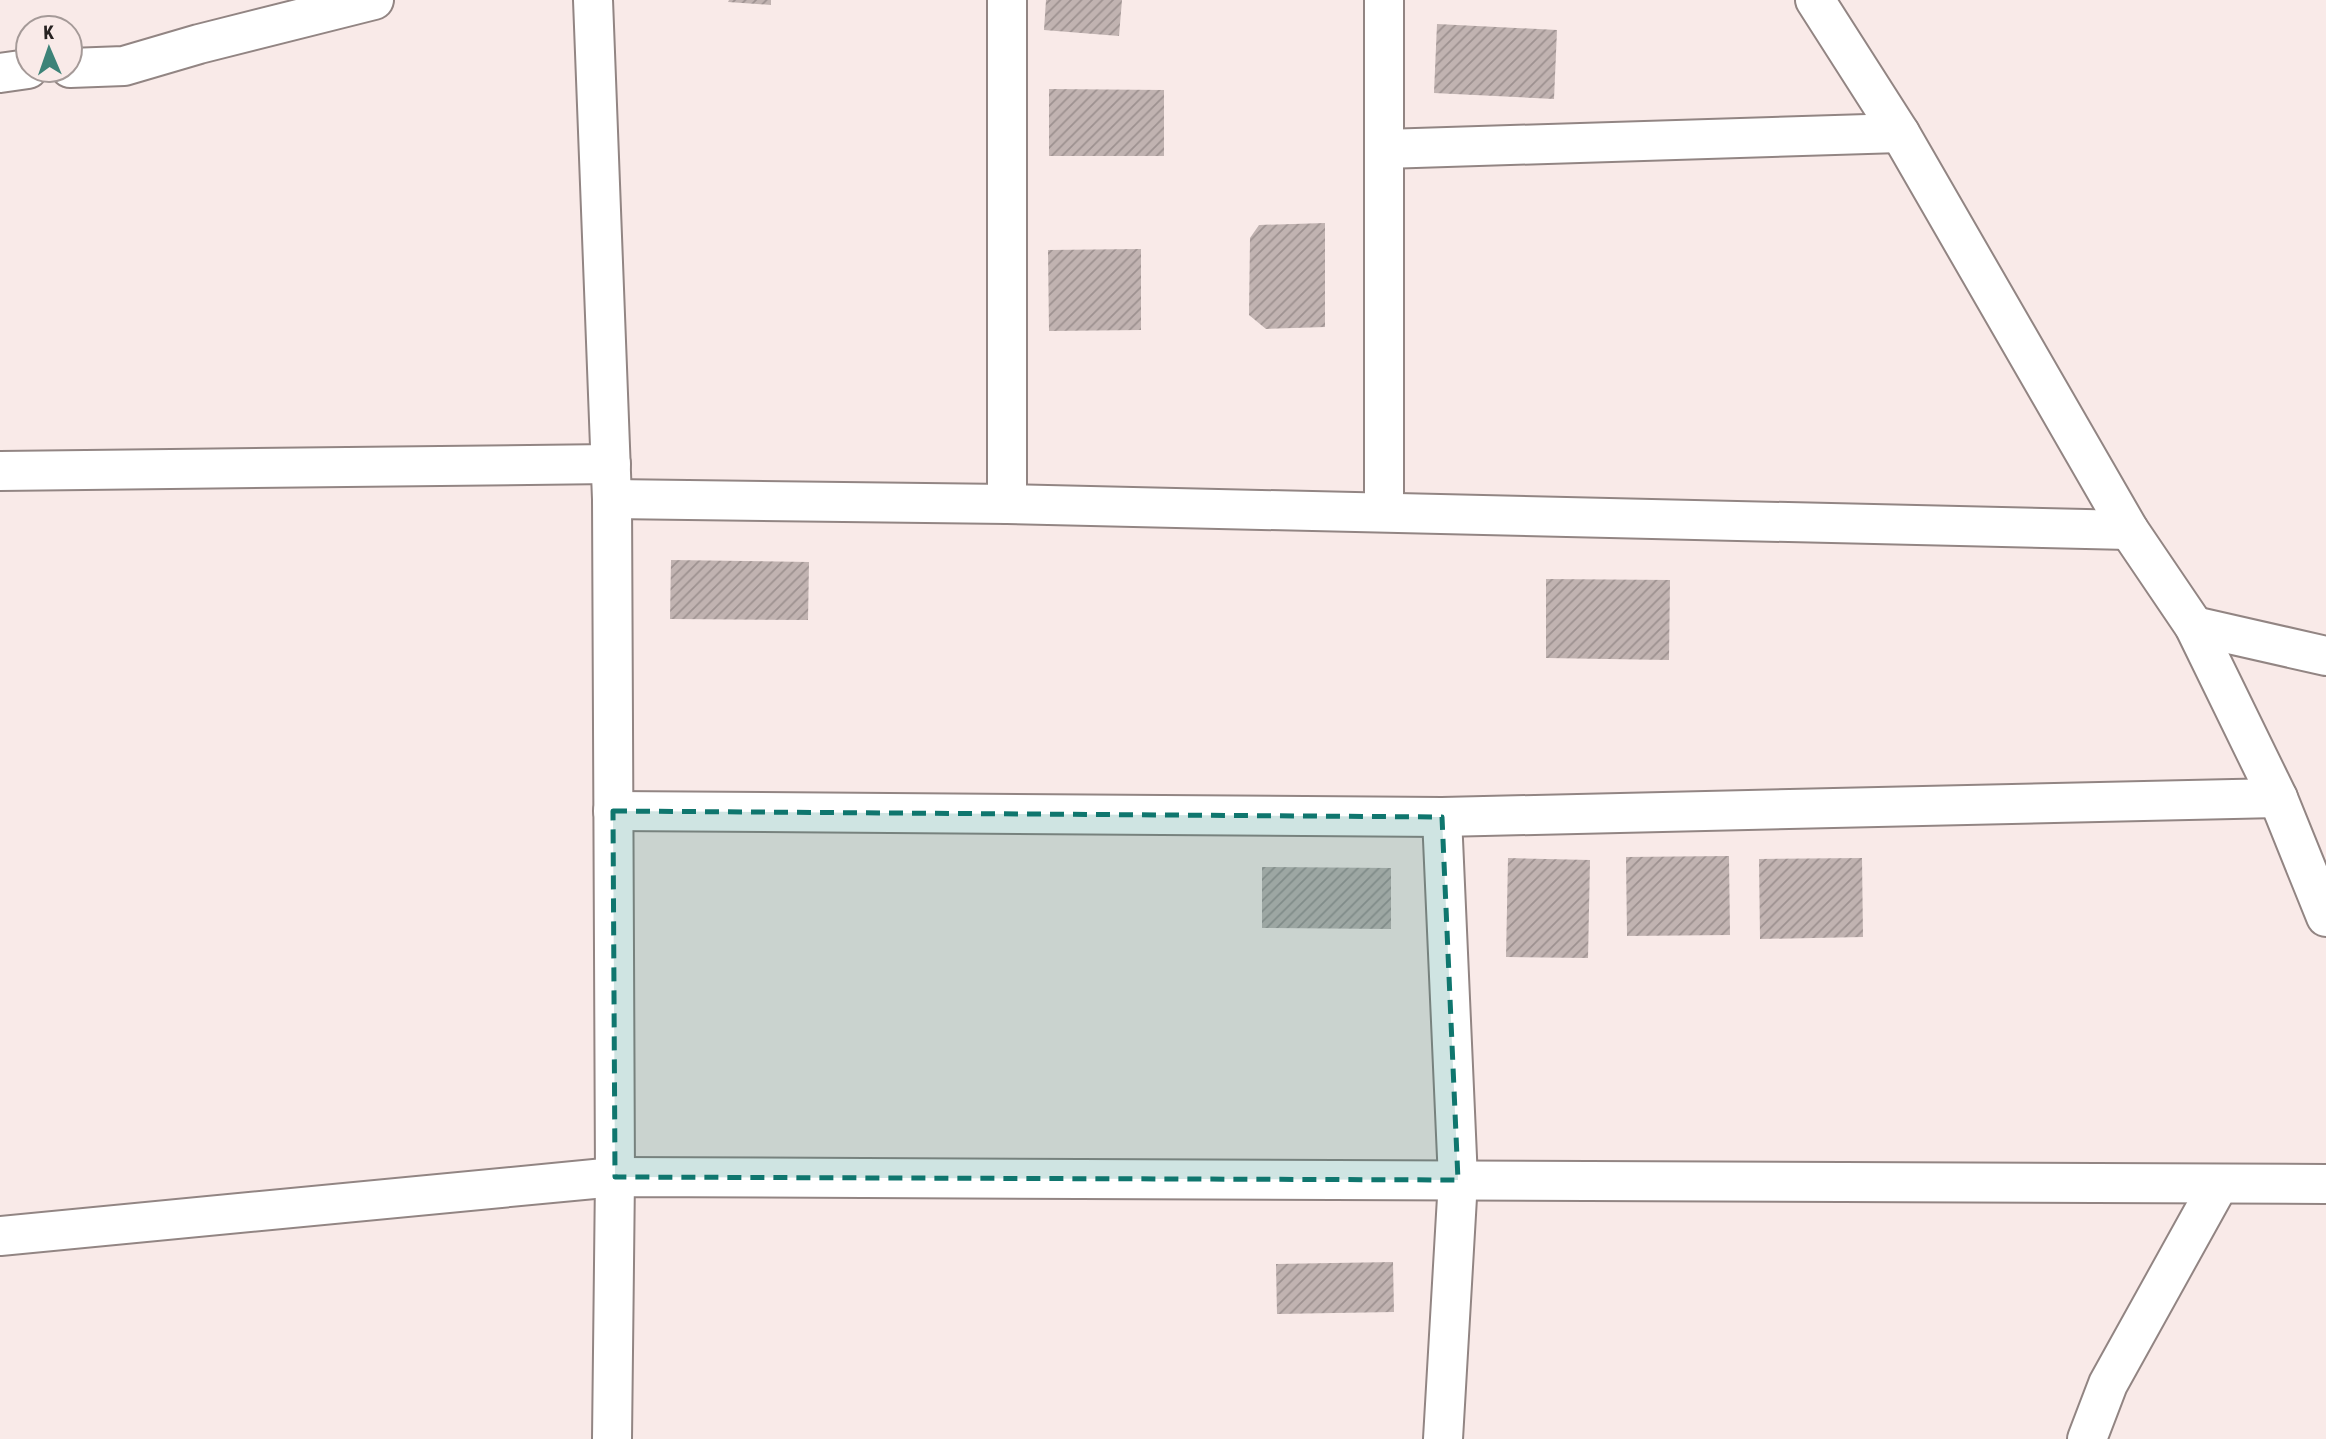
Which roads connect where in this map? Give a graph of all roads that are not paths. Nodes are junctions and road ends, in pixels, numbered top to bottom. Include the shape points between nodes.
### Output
1 (593, 0) edge
2 (1007, 0) edge
3 (1384, 0) edge
4 (1815, 0) edge
5 (370, 1) edge
6 (84, 67) edge
7 (1900, 133) junction
8 (1384, 149) junction
9 (0, 471) edge
10 (611, 482) junction
11 (1007, 504) junction
12 (1384, 512) junction
13 (2129, 530) junction
14 (2194, 626) junction
15 (2326, 656) edge
16 (2278, 797) junction
17 (613, 811) junction
18 (1442, 817) junction
19 (2326, 917) edge
20 (615, 1177) junction
21 (1458, 1180) junction
22 (2219, 1184) junction
23 (2326, 1184) edge
24 (0, 1236) edge
25 (612, 1439) edge
26 (1443, 1439) edge
27 (2087, 1439) edge

1 - 10 street
2 - 11 street
3 - 8 street
4 - 7 street
5 - 6 street via 124,66
7 - 8 street
7 - 13 street
8 - 12 street
9 - 10 street
10 - 11 street
10 - 17 street
11 - 12 street
12 - 13 street
13 - 14 street
14 - 15 street
14 - 16 street
16 - 18 street
16 - 19 street
17 - 18 street
17 - 20 street
18 - 21 street
20 - 21 street
20 - 24 street
20 - 25 street
21 - 22 street
21 - 26 street
22 - 23 street
22 - 27 street via 2108,1384

